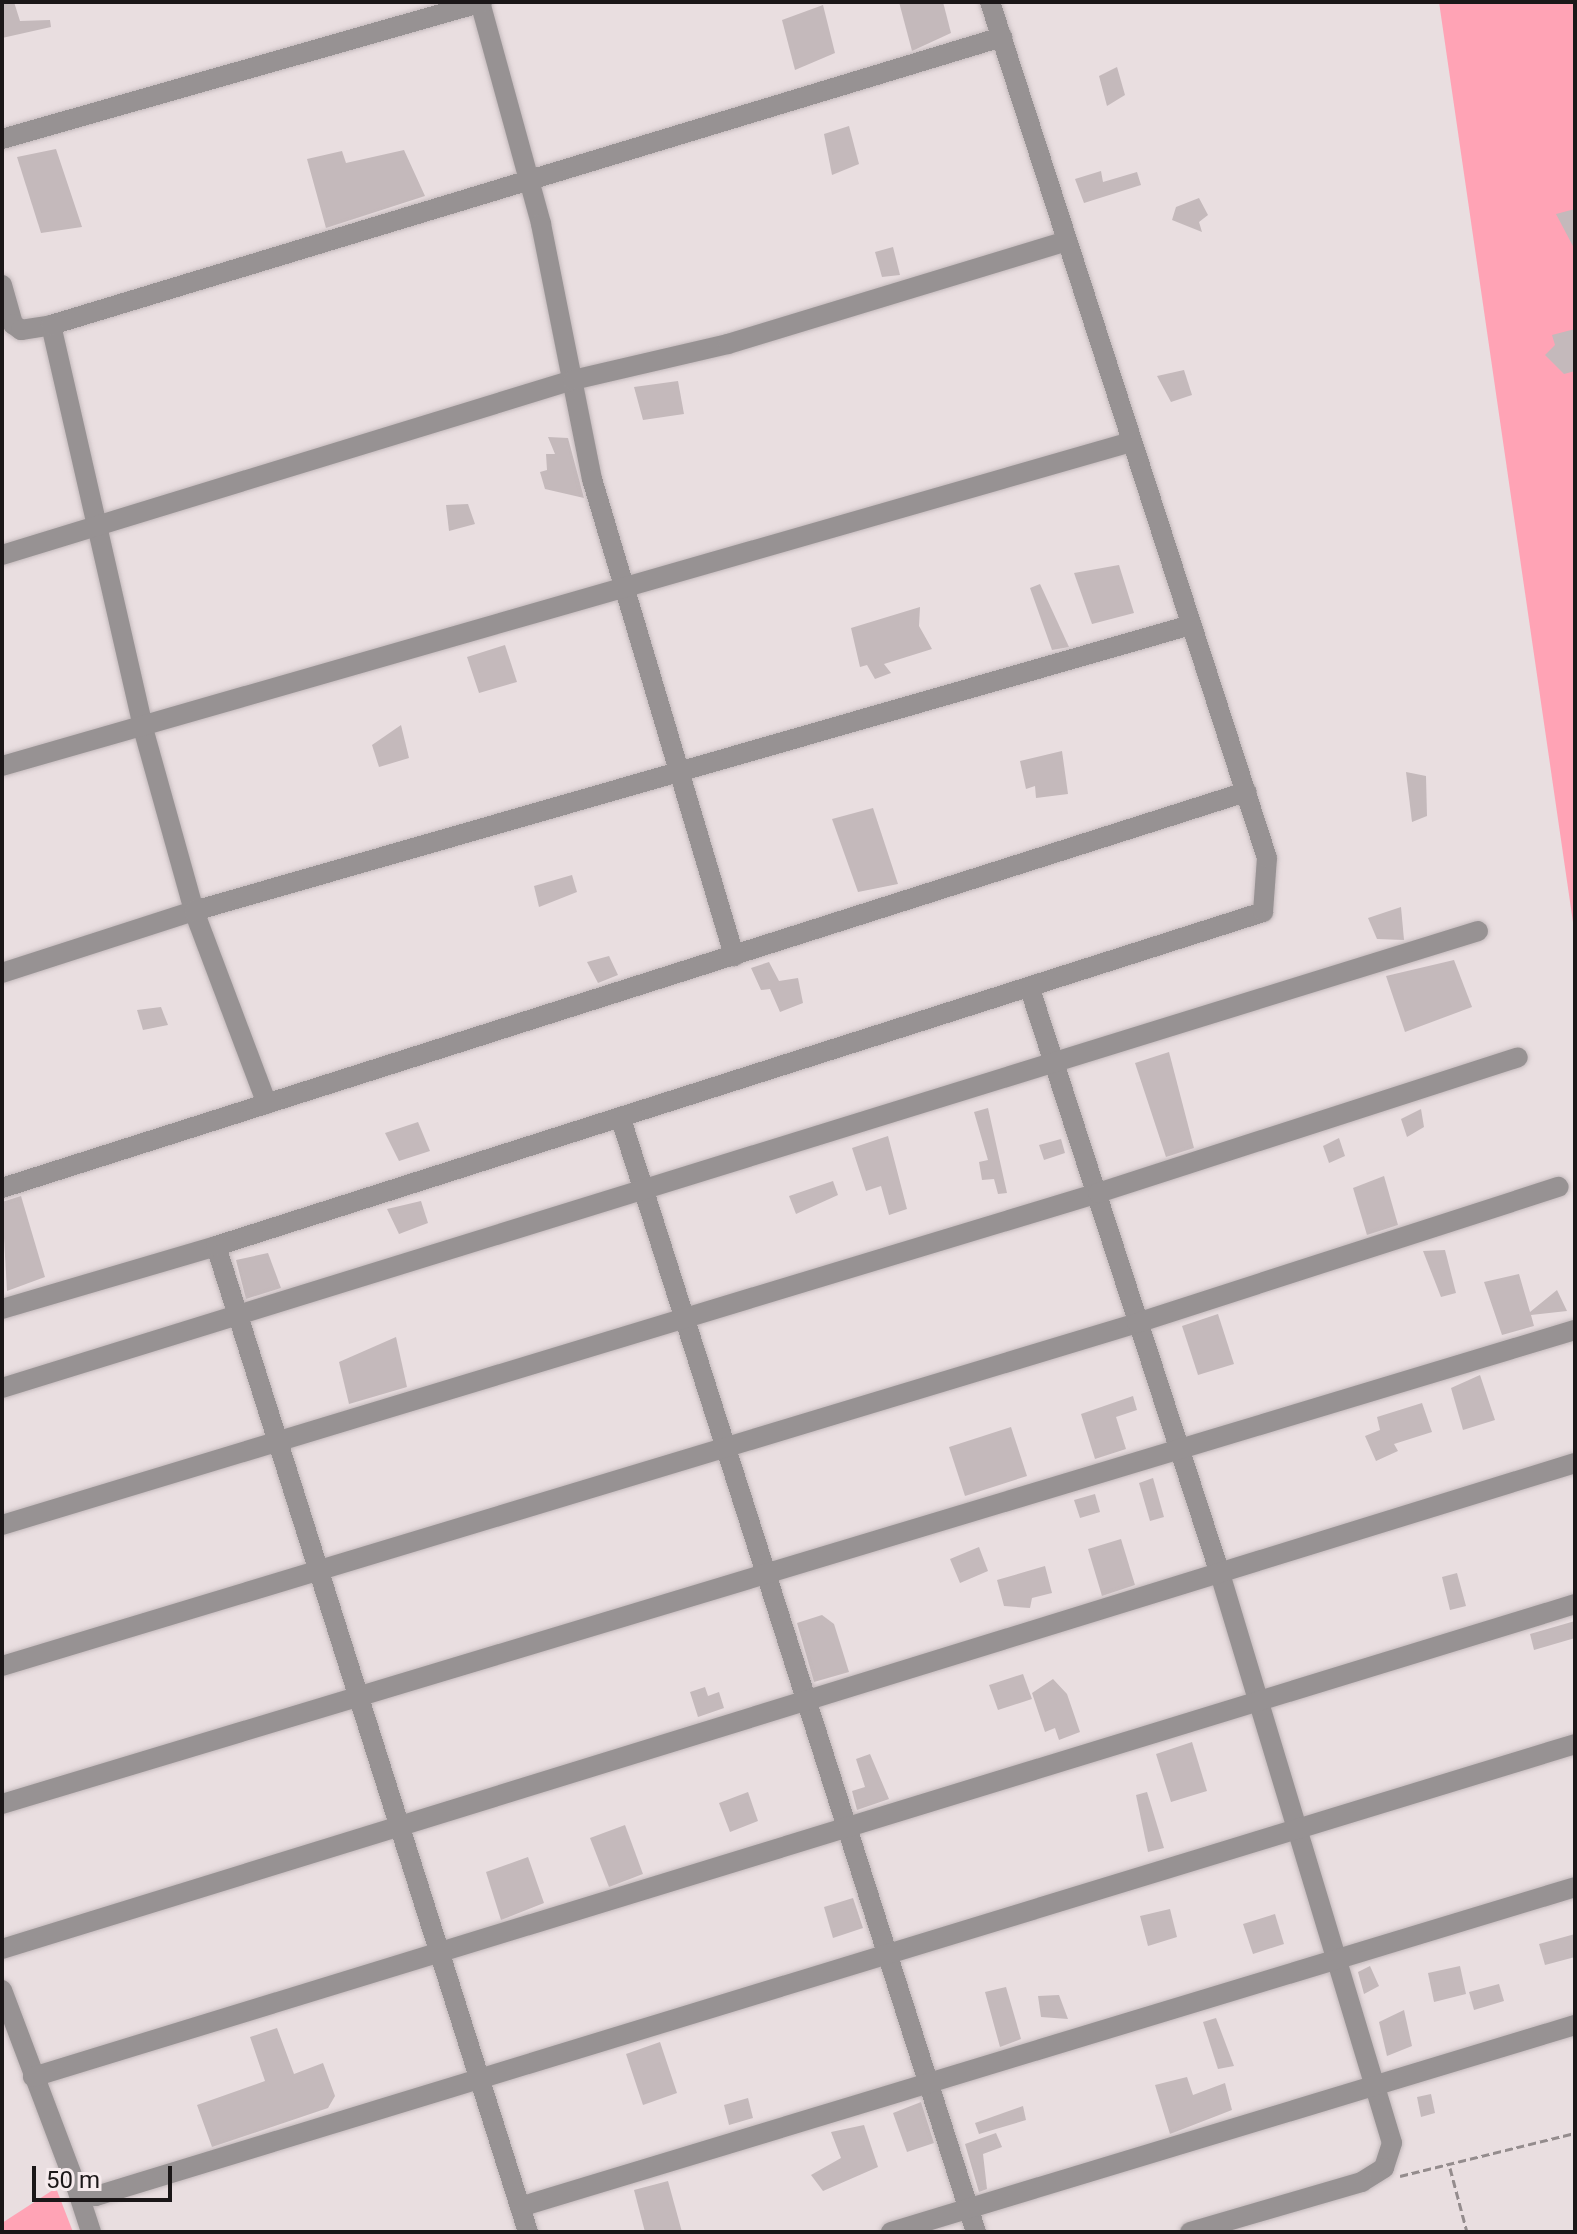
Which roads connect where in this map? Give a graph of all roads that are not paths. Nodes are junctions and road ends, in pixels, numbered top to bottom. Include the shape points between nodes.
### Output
1 (481, 2) edge
2 (990, 2) edge
3 (1002, 37) junction
4 (2, 139) edge
5 (529, 176) junction
6 (1067, 241) junction
7 (2, 285) edge
8 (51, 325) junction
9 (12, 333) edge
10 (573, 380) junction
11 (1131, 442) junction
12 (100, 525) junction
13 (2, 555) edge
14 (624, 590) junction
15 (1191, 625) junction
16 (143, 728) junction
17 (2, 766) edge
18 (678, 773) junction
19 (1246, 792) junction
20 (194, 911) junction
21 (1478, 931) dead end
22 (734, 956) junction
23 (2, 973) edge
24 (1030, 989) junction
25 (1518, 1057) dead end
26 (1053, 1068) junction
27 (267, 1104) junction
28 (621, 1119) junction
29 (1559, 1187) dead end
30 (2, 1188) edge
31 (647, 1189) junction
32 (1098, 1193) junction
33 (216, 1246) junction
34 (2, 1309) edge
35 (688, 1314) junction
36 (238, 1318) junction
37 (1137, 1323) junction
38 (1575, 1330) edge
39 (2, 1388) edge
40 (273, 1443) junction
41 (726, 1445) junction
42 (1177, 1448) junction
43 (1575, 1463) edge
44 (2, 1525) edge
45 (316, 1572) junction
46 (767, 1574) junction
47 (1221, 1577) junction
48 (1575, 1604) edge
49 (2, 1666) edge
50 (805, 1700) junction
51 (359, 1702) junction
52 (1258, 1706) junction
53 (1575, 1744) edge
54 (2, 1804) edge
55 (403, 1826) junction
56 (845, 1826) junction
57 (1298, 1833) junction
58 (1575, 1887) edge
59 (2, 1949) edge
60 (439, 1951) junction
61 (889, 1958) junction
62 (1341, 1960) junction
63 (2, 1990) edge
64 (1575, 2025) edge
65 (33, 2077) junction
66 (932, 2078) junction
67 (481, 2080) junction
68 (1375, 2090) junction
69 (76, 2186) junction
70 (520, 2207) junction
71 (968, 2207) junction
72 (91, 2232) edge
73 (528, 2232) edge
74 (891, 2232) edge
75 (976, 2232) edge
76 (1190, 2232) edge

1 - 4 street
1 - 5 street
2 - 3 street
3 - 5 street
3 - 6 street
5 - 8 street
5 - 10 street
6 - 10 street via 728,344
6 - 11 street
7 - 9 street
8 - 9 street
8 - 12 street
10 - 12 street
10 - 14 street
11 - 14 street
11 - 15 street
12 - 13 street
12 - 16 street
14 - 16 street
14 - 18 street
15 - 18 street
15 - 19 street
16 - 17 street
16 - 20 street
18 - 20 street
18 - 22 street
19 - 22 street
19 - 24 street via 1267,858 1263,912
20 - 23 street
20 - 27 street
21 - 26 street
22 - 27 street
24 - 26 street
24 - 28 street
25 - 32 street
26 - 31 street
26 - 32 street
27 - 30 street
28 - 31 street
28 - 33 street
29 - 37 street
31 - 35 street
31 - 36 street
32 - 35 street
32 - 37 street
33 - 34 street
33 - 36 street
35 - 40 street
35 - 41 street
36 - 39 street
36 - 40 street
37 - 41 street
37 - 42 street
38 - 42 street
40 - 44 street
40 - 45 street
41 - 45 street
41 - 46 street
42 - 46 street
42 - 47 street
43 - 47 street
45 - 49 street
45 - 51 street
46 - 50 street
46 - 51 street
47 - 50 street
47 - 52 street
48 - 52 street
50 - 55 street
50 - 56 street
51 - 54 street
51 - 55 street
52 - 56 street
52 - 57 street
53 - 57 street
55 - 59 street
55 - 60 street
56 - 60 street
56 - 61 street
57 - 61 street
57 - 62 street
58 - 62 street
60 - 65 street
60 - 67 street
61 - 66 street
61 - 67 street
62 - 66 street
62 - 68 street
63 - 65 street
64 - 68 street
65 - 69 street
66 - 70 street
66 - 71 street
67 - 69 street via 106,2194 83,2195
67 - 70 street
68 - 71 street
68 - 76 street via 1392,2143 1384,2168 1362,2182
69 - 72 street
70 - 73 street
71 - 74 street
71 - 75 street

